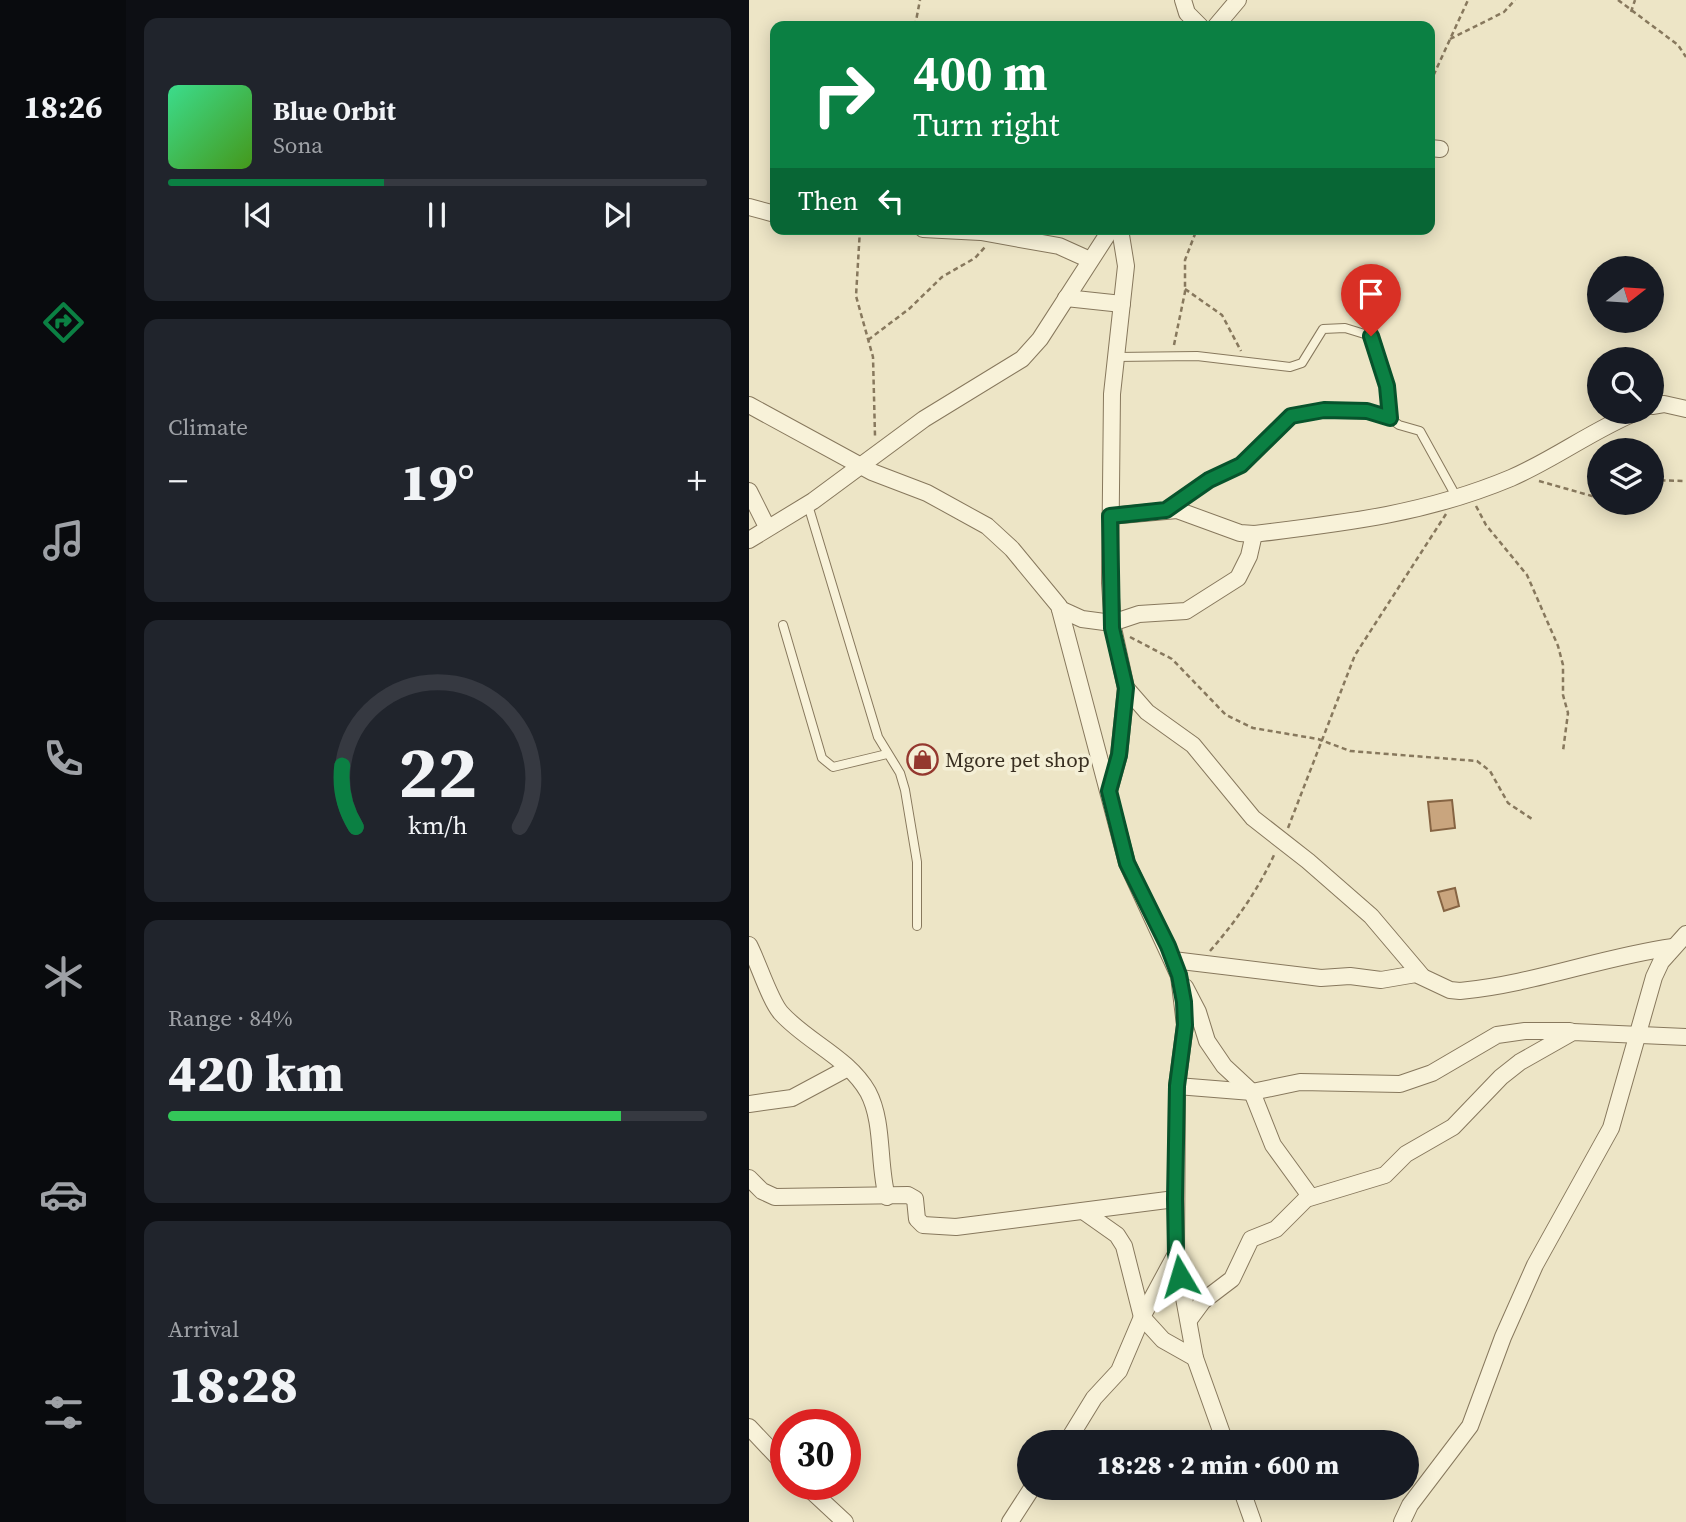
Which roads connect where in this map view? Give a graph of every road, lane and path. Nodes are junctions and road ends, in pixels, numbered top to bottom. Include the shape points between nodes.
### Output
1 (919, 0) edge
2 (1183, 0) edge
3 (1238, 0) edge
4 (1468, 0) edge
5 (1514, 0) edge
6 (1618, 0) edge
7 (1635, 0) edge
8 (1631, 12) junction
9 (916, 21) edge
10 (1195, 21) edge
11 (1220, 21) edge
12 (1450, 39) junction
13 (1686, 57) edge
14 (1435, 72) edge
15 (749, 207) edge
16 (770, 213) edge
17 (860, 235) edge
18 (996, 235) edge
19 (1107, 235) edge
20 (1121, 235) edge
21 (1194, 235) edge
22 (1002, 236) junction
23 (1090, 260) junction
24 (1185, 289) junction
25 (1066, 298) junction
26 (1122, 304) junction
27 (868, 340) junction
28 (1116, 357) junction
29 (1172, 357) junction
30 (1251, 361) junction
31 (1664, 404) edge
32 (749, 405) edge
33 (1686, 410) edge
34 (1390, 418) junction
35 (1612, 424) edge
36 (868, 461) junction
37 (1513, 477) junction
38 (1664, 480) edge
39 (1686, 481) edge
40 (749, 491) edge
41 (1587, 496) edge
42 (1458, 497) junction
43 (808, 505) junction
44 (1166, 510) junction
45 (1110, 516) junction
46 (767, 527) junction
47 (1254, 534) junction
48 (749, 540) edge
49 (1060, 609) junction
50 (783, 625) dead end
51 (1112, 625) junction
52 (1126, 688) junction
53 (1321, 739) junction
54 (1563, 751) dead end
55 (887, 754) junction
56 (1109, 791) junction
57 (1532, 819) dead end
58 (1281, 841) junction
59 (918, 926) dead end
60 (1686, 934) edge
61 (749, 945) edge
62 (1673, 947) junction
63 (1198, 964) junction
64 (1176, 968) junction
65 (1421, 975) junction
66 (1573, 1031) junction
67 (1636, 1035) junction
68 (1686, 1037) edge
69 (848, 1068) junction
70 (1177, 1086) junction
71 (1252, 1092) junction
72 (749, 1104) edge
73 (749, 1178) edge
74 (1310, 1196) junction
75 (887, 1197) junction
76 (1175, 1199) junction
77 (1083, 1211) junction
78 (1176, 1254) junction
79 (1142, 1317) junction
80 (1189, 1320) junction
81 (1195, 1358) junction
82 (749, 1427) edge
83 (1074, 1430) edge
84 (1221, 1430) edge
85 (770, 1449) edge
86 (821, 1500) edge
87 (1024, 1500) edge
88 (1245, 1500) edge
89 (845, 1522) edge
90 (1010, 1522) edge
91 (1253, 1522) edge
92 (1402, 1522) edge

1 - 9 path
2 - 10 street
3 - 11 street
4 - 12 path
5 - 12 path via 1504,12
6 - 8 path
7 - 8 path
8 - 13 path via 1678,45
12 - 14 path
15 - 16 street
17 - 27 path via 856,296
18 - 22 street
19 - 23 street
20 - 26 street via 1126,266
21 - 24 path via 1185,260
22 - 23 street via 1059,246
22 - 27 path via 942,277
23 - 25 street
24 - 29 path
24 - 30 path via 1222,316 1239,350
25 - 26 street
25 - 36 street via 1022,359 924,419
26 - 28 street
27 - 36 path via 877,402
28 - 29 lane
28 - 45 street
29 - 30 lane
30 - 34 lane via 1297,366 1326,327 1368,334 1374,340 1387,386
31 - 33 street
32 - 36 street
34 - 42 lane via 1424,435
34 - 44 lane via 1367,411 1324,410 1291,416 1241,465 1209,480
35 - 37 street
36 - 43 street
36 - 49 street via 987,526 1012,549
37 - 41 path via 1547,482
37 - 42 street
38 - 39 path
40 - 46 street
42 - 47 street via 1383,518
42 - 53 path via 1355,655
42 - 54 path via 1479,508 1486,525 1527,575 1559,646 1567,713
43 - 46 street
43 - 55 lane
44 - 45 street
44 - 47 street
45 - 51 street
46 - 48 street
47 - 51 street via 1238,578 1204,602 1186,611 1139,614
49 - 51 street
49 - 56 street
50 - 55 lane via 827,765
51 - 52 street
51 - 53 path via 1172,659 1226,715 1253,728
52 - 56 street via 1119,755
52 - 58 street via 1147,712 1193,745 1253,818
53 - 57 path via 1350,751 1477,761 1490,771 1508,803
53 - 58 path
55 - 59 lane via 900,773 910,817 917,862
56 - 64 street via 1127,863
58 - 63 path via 1244,911
58 - 65 street via 1371,916
60 - 62 street
61 - 69 street via 777,1009
62 - 65 street via 1632,953 1532,981 1474,989 1450,990
62 - 67 street via 1654,977
63 - 64 street
63 - 65 street via 1321,978 1381,980
64 - 70 street via 1185,1025
64 - 71 street via 1207,1041 1224,1066
66 - 67 street
66 - 71 street via 1497,1035 1432,1073 1400,1084 1300,1082
66 - 74 street via 1520,1062 1453,1127 1406,1154 1385,1175
67 - 68 street
67 - 92 street via 1611,1128 1535,1265 1503,1337 1478,1411
69 - 72 street via 792,1098
69 - 75 street via 867,1091 875,1110
70 - 71 street
70 - 76 street
71 - 74 street via 1273,1146
73 - 75 street via 775,1197
74 - 80 street via 1276,1229 1251,1239 1232,1279 1203,1301
75 - 77 street via 915,1199 917,1219 923,1225
76 - 77 street
76 - 78 street
77 - 79 street via 1117,1235
78 - 79 street
78 - 80 street
79 - 81 street via 1163,1340
79 - 83 street via 1119,1371 1094,1398
80 - 81 street
81 - 84 street
82 - 85 street
86 - 89 street
87 - 90 street
88 - 91 street

